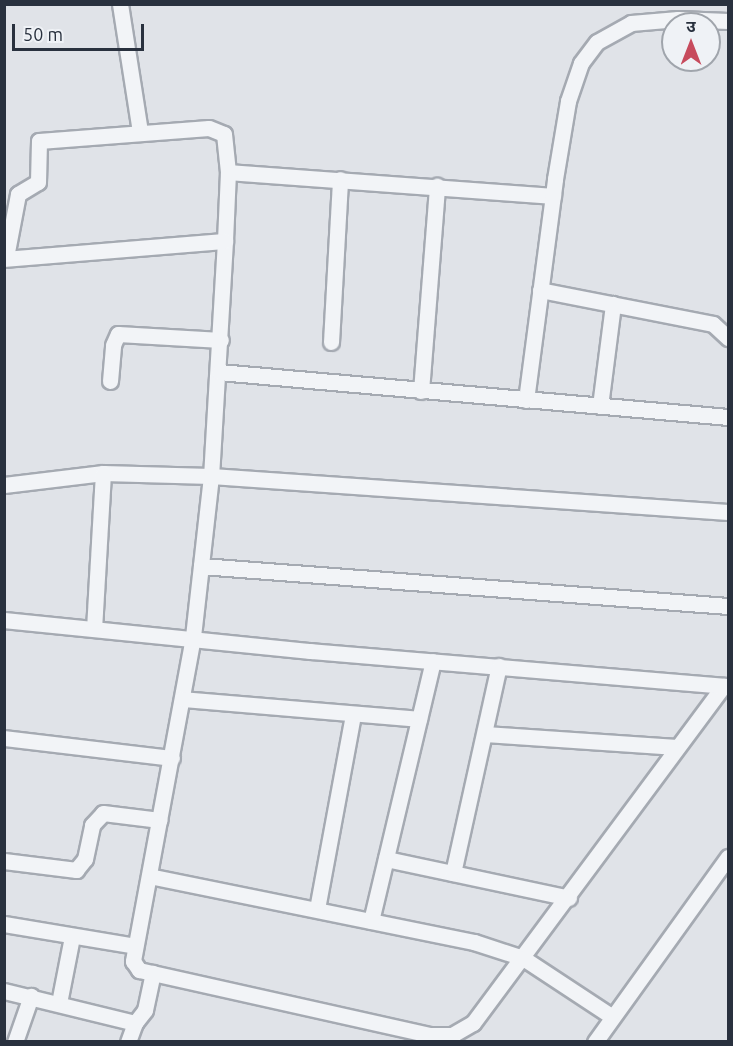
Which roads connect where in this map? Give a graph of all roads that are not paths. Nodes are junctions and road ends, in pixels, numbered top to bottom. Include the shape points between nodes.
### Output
1 (120, 4) edge
2 (729, 21) edge
3 (140, 132) junction
4 (228, 172) junction
5 (340, 179) junction
6 (438, 186) junction
7 (553, 196) junction
8 (225, 242) junction
9 (5, 258) edge
10 (540, 290) junction
11 (613, 304) junction
12 (729, 338) edge
13 (221, 340) junction
14 (330, 342) dead end
15 (219, 372) junction
16 (110, 381) dead end
17 (421, 391) junction
18 (526, 400) junction
19 (600, 406) junction
20 (729, 417) edge
21 (103, 473) junction
22 (211, 476) junction
23 (4, 485) edge
24 (729, 512) edge
25 (201, 566) junction
26 (729, 606) edge
27 (4, 620) edge
28 (94, 629) junction
29 (193, 637) junction
30 (433, 661) junction
31 (500, 666) junction
32 (726, 686) edge
33 (182, 699) junction
34 (353, 714) junction
35 (419, 719) junction
36 (485, 734) junction
37 (4, 738) edge
38 (678, 747) junction
39 (172, 758) junction
40 (160, 820) junction
41 (729, 857) edge
42 (386, 859) junction
43 (4, 861) edge
44 (453, 873) junction
45 (148, 876) junction
46 (569, 898) junction
47 (318, 909) junction
48 (371, 921) junction
49 (4, 924) edge
50 (72, 937) junction
51 (135, 945) junction
52 (523, 958) junction
53 (153, 974) junction
54 (4, 991) edge
55 (31, 996) junction
56 (59, 1003) junction
57 (611, 1016) junction
58 (135, 1023) junction
59 (15, 1041) edge
60 (129, 1041) edge
61 (595, 1041) edge

1 - 3 street
2 - 7 street via 678,19 631,23 597,42 581,63 568,101
3 - 4 street via 218,129 227,142
3 - 9 street via 39,141 38,182 18,194
4 - 5 street
4 - 8 street
5 - 6 street
5 - 14 street
6 - 7 street
6 - 17 street
7 - 10 street
8 - 9 street
8 - 13 street
10 - 11 street
10 - 18 street
11 - 12 street via 713,324
11 - 19 street
13 - 15 street
13 - 16 street via 118,334 113,345
15 - 17 street
15 - 22 street
17 - 18 street
18 - 19 street
19 - 20 street
21 - 22 street
21 - 23 street
21 - 28 street
22 - 24 street
22 - 25 street
25 - 26 street
25 - 29 street
27 - 28 street
28 - 29 street
29 - 30 street
29 - 33 street
30 - 31 street
30 - 35 street
31 - 32 street
31 - 36 street
32 - 38 street
33 - 34 street
33 - 39 street
34 - 35 street
34 - 47 street
35 - 42 street
36 - 38 street
36 - 44 street
37 - 39 street
38 - 46 street
39 - 40 street
40 - 43 street via 103,813 92,825 85,859 76,870
40 - 45 street
41 - 57 street
42 - 44 street
42 - 48 street
44 - 46 street
45 - 47 street
45 - 51 street
46 - 52 street
47 - 48 street
48 - 52 street via 474,942
49 - 50 street
50 - 51 street
50 - 56 street
51 - 53 street via 134,967
52 - 53 street via 473,1023 452,1035 429,1035
52 - 57 street
53 - 58 street via 145,1010
54 - 55 street
55 - 56 street
55 - 59 street
56 - 58 street
57 - 61 street
58 - 60 street

